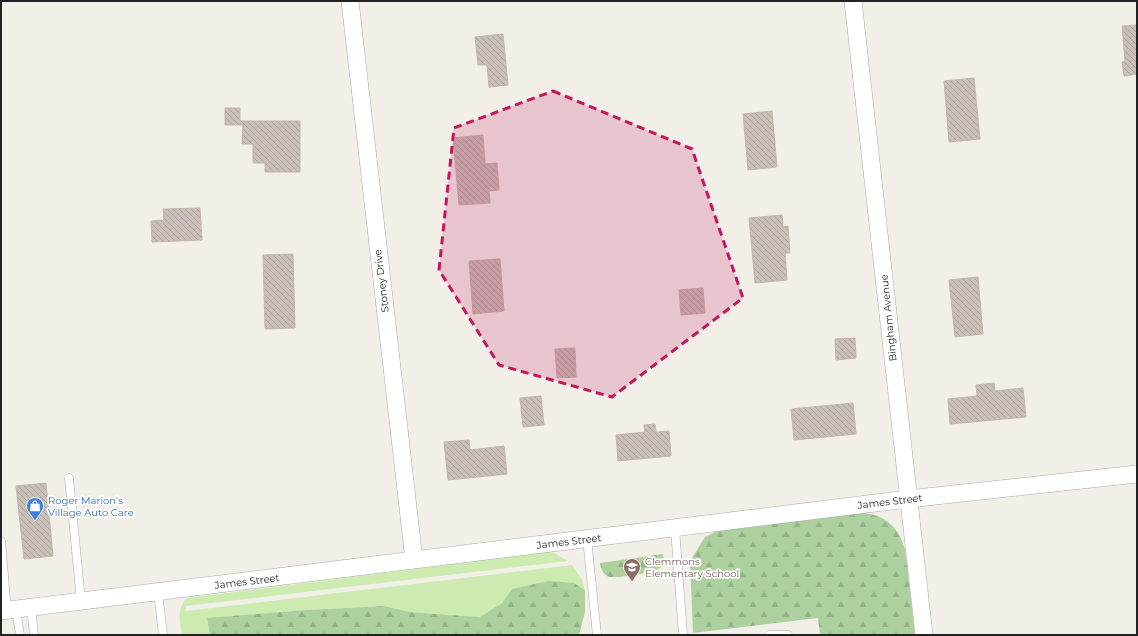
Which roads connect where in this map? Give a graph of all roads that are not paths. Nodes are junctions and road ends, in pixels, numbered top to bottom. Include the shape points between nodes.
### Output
1 (350, 1) edge
2 (853, 1) edge
3 (1137, 474) edge
4 (69, 478) dead end
5 (908, 499) junction
6 (674, 528) junction
7 (587, 539) junction
8 (1, 541) edge
9 (414, 560) junction
10 (158, 592) junction
11 (81, 601) junction
12 (14, 610) edge
13 (20, 635) edge
14 (34, 635) edge
15 (163, 635) edge
16 (597, 635) edge
17 (683, 635) edge
18 (769, 635) edge
19 (788, 635) edge
20 (924, 635) edge

1 - 9 street, Stoney Drive
2 - 5 street, Bingham Avenue
3 - 5 street, James Street
4 - 11 lane
5 - 6 street, James Street
5 - 20 street, Bingham Avenue
6 - 7 street, James Street
6 - 17 lane
7 - 9 street, James Street
7 - 16 lane
8 - 12 lane
9 - 10 street, James Street
10 - 11 street, James Street
10 - 15 lane
11 - 12 street, James Street
12 - 13 lane
12 - 14 lane
18 - 19 lane

